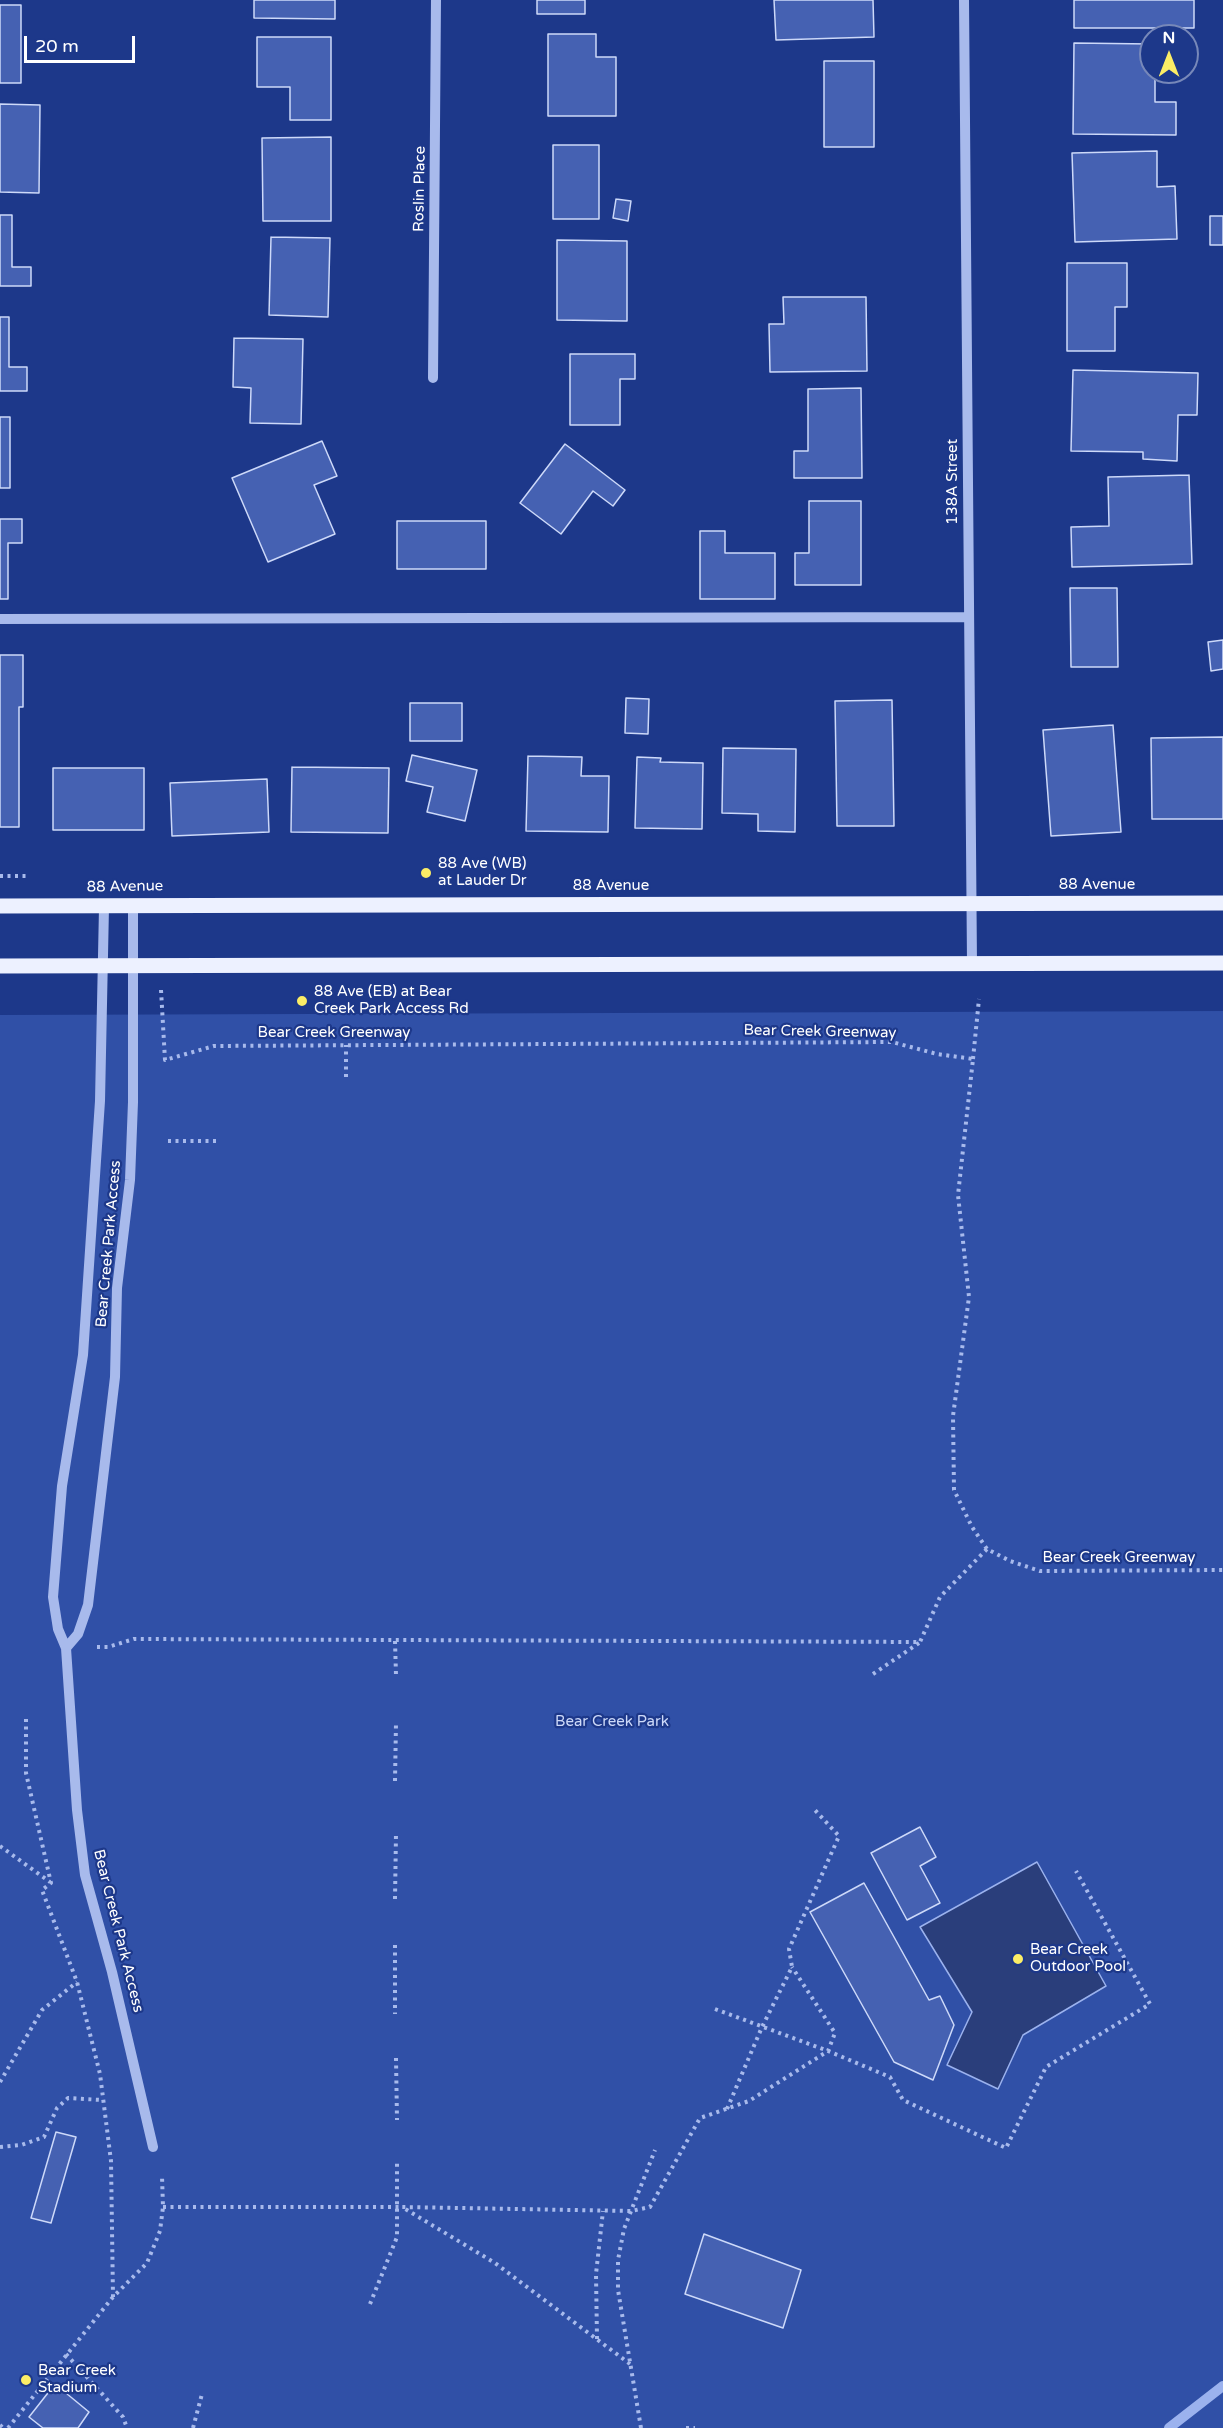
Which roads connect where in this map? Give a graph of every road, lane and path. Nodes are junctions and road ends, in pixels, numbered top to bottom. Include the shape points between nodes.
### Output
1 (436, 0) edge
2 (964, 0) edge
3 (433, 378) dead end
4 (969, 617) junction
5 (0, 619) edge
6 (972, 903) junction
7 (1223, 903) edge
8 (0, 906) edge
9 (104, 907) junction
10 (133, 907) junction
11 (972, 963) junction
12 (1223, 963) edge
13 (103, 965) junction
14 (133, 965) junction
15 (0, 966) edge
16 (979, 999) dead end
17 (161, 1001) dead end
18 (346, 1045) junction
19 (973, 1059) junction
20 (346, 1077) dead end
21 (168, 1141) dead end
22 (217, 1141) dead end
23 (987, 1548) junction
24 (1223, 1570) edge
25 (395, 1641) junction
26 (920, 1642) junction
27 (96, 1647) dead end
28 (66, 1648) junction
29 (873, 1674) dead end
30 (396, 1675) dead end
31 (26, 1719) dead end
32 (396, 1723) dead end
33 (395, 1781) dead end
34 (814, 1809) dead end
35 (396, 1833) dead end
36 (0, 1846) edge
37 (1076, 1871) dead end
38 (51, 1883) junction
39 (395, 1899) dead end
40 (395, 1945) dead end
41 (792, 1967) junction
42 (77, 1982) junction
43 (715, 2009) dead end
44 (395, 2014) dead end
45 (762, 2027) junction
46 (828, 2051) junction
47 (396, 2058) dead end
48 (0, 2082) edge
49 (102, 2100) junction
50 (726, 2110) junction
51 (397, 2120) dead end
52 (0, 2147) edge
53 (153, 2147) dead end
54 (655, 2150) dead end
55 (397, 2160) dead end
56 (162, 2176) dead end
57 (400, 2206) junction
58 (163, 2207) junction
59 (603, 2211) junction
60 (631, 2211) junction
61 (112, 2297) junction
62 (370, 2304) dead end
63 (597, 2339) junction
64 (66, 2354) junction
65 (630, 2364) junction
66 (202, 2394) dead end
67 (8, 2428) edge
68 (127, 2428) edge
69 (193, 2428) edge
70 (641, 2428) edge
71 (686, 2428) edge
72 (695, 2428) edge

1 - 3 street, Roslin Place
2 - 4 street, 138A Street
4 - 5 street
4 - 6 street, 138A Street
6 - 7 main road, 88 Avenue
6 - 10 main road, 88 Avenue
6 - 11 street, 138A Street
8 - 9 main road, 88 Avenue
9 - 10 main road, 88 Avenue
9 - 13 street, Bear Creek Park Access
10 - 14 street, Bear Creek Park Access
11 - 12 main road
11 - 14 main road
13 - 14 main road
13 - 15 main road
13 - 28 street, Bear Creek Park Access via 100,1101 83,1354 62,1486 52,1597
14 - 28 street, Bear Creek Park Access via 130,1180 117,1288 115,1377 88,1605 78,1634
16 - 19 path
17 - 18 path, Bear Creek Greenway via 165,1060 214,1046
18 - 19 path, Bear Creek Greenway via 892,1042
18 - 20 path
19 - 23 path, Bear Creek Greenway via 958,1195 969,1297 953,1416 954,1490
21 - 22 path
23 - 24 path, Bear Creek Greenway via 1040,1571
23 - 26 path via 940,1597
25 - 26 path
25 - 27 path via 134,1639
25 - 30 path
26 - 29 path
28 - 53 street, Bear Creek Park Access via 85,1875
31 - 38 path via 26,1773
32 - 33 path
34 - 41 path via 839,1836 789,1949
35 - 39 path
36 - 38 path
37 - 46 path via 1150,2004 1046,2067 1006,2148 903,2100 890,2077
38 - 42 path via 42,1890
40 - 44 path
41 - 45 path
41 - 46 path via 835,2033
42 - 48 path via 42,2010
42 - 49 path via 100,2074
43 - 45 path
45 - 46 path
45 - 50 path
46 - 50 path via 749,2102
47 - 51 path
49 - 52 path via 68,2098 57,2108 44,2137
49 - 61 path via 111,2161
50 - 60 path via 700,2118 650,2207
54 - 60 path
55 - 57 path
56 - 58 path
57 - 58 path
57 - 59 path
57 - 62 path via 397,2237
57 - 63 path via 495,2263
58 - 61 path via 160,2231 147,2263
59 - 60 path
59 - 63 path via 596,2274
60 - 65 path via 618,2260 618,2290
61 - 64 path
63 - 65 path
64 - 67 path
64 - 68 path via 123,2417
65 - 70 path
66 - 69 path
71 - 72 path

